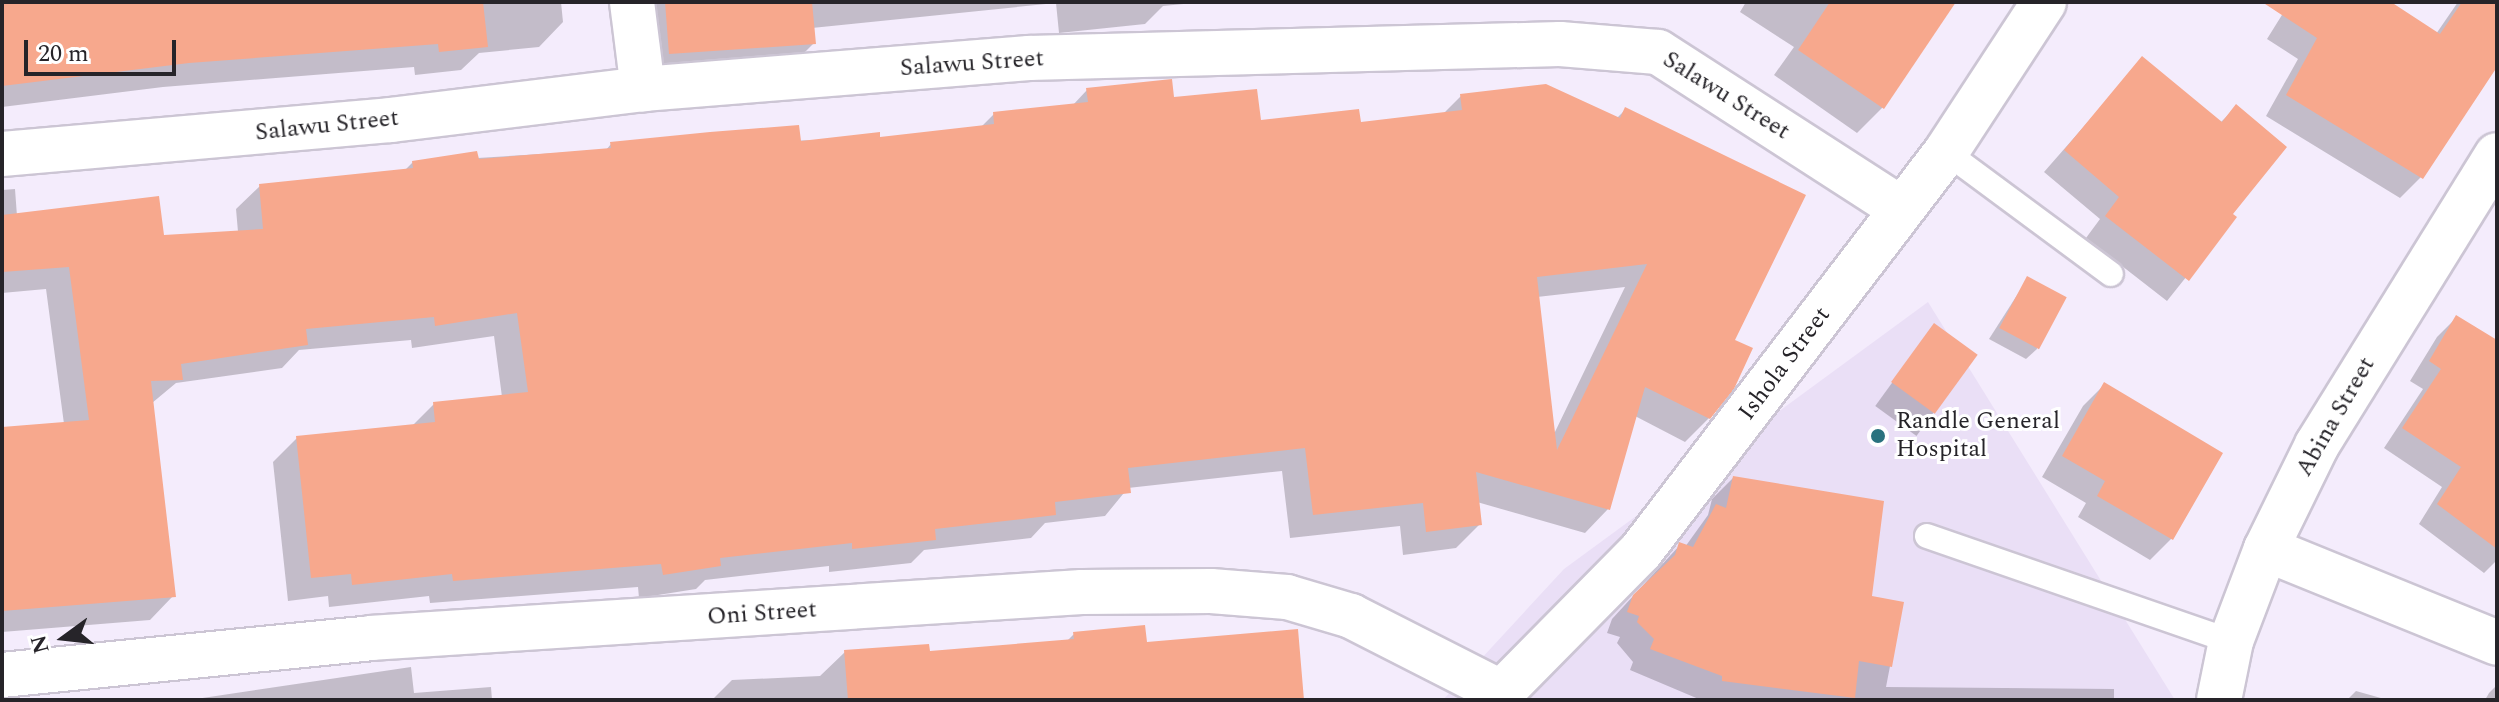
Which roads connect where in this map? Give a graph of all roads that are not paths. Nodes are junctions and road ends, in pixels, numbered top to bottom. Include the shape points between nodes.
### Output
1 (632, 2) edge
2 (2044, 2) edge
3 (643, 89) junction
4 (1946, 152) junction
5 (2, 154) edge
6 (2497, 155) edge
7 (1900, 208) junction
8 (2111, 274) dead end
9 (1927, 536) dead end
10 (2266, 549) junction
11 (2231, 641) junction
12 (2497, 643) edge
13 (2, 675) edge
14 (1498, 696) edge
15 (2219, 700) edge

1 - 3 street
2 - 4 street, Ishola Street
3 - 5 street, Salawu Street via 375,121
3 - 7 street, Salawu Street via 1029,58 1611,46 1658,52
4 - 7 street, Ishola Street
4 - 8 lane
6 - 10 street, Abina Street via 2317,445
7 - 14 street, Ishola Street via 1641,551
9 - 11 lane
10 - 11 street, Abina Street
10 - 12 street
11 - 15 street, Abina Street
13 - 14 street, Oni Street via 370,638 1082,592 1211,591 1287,597 1351,616

